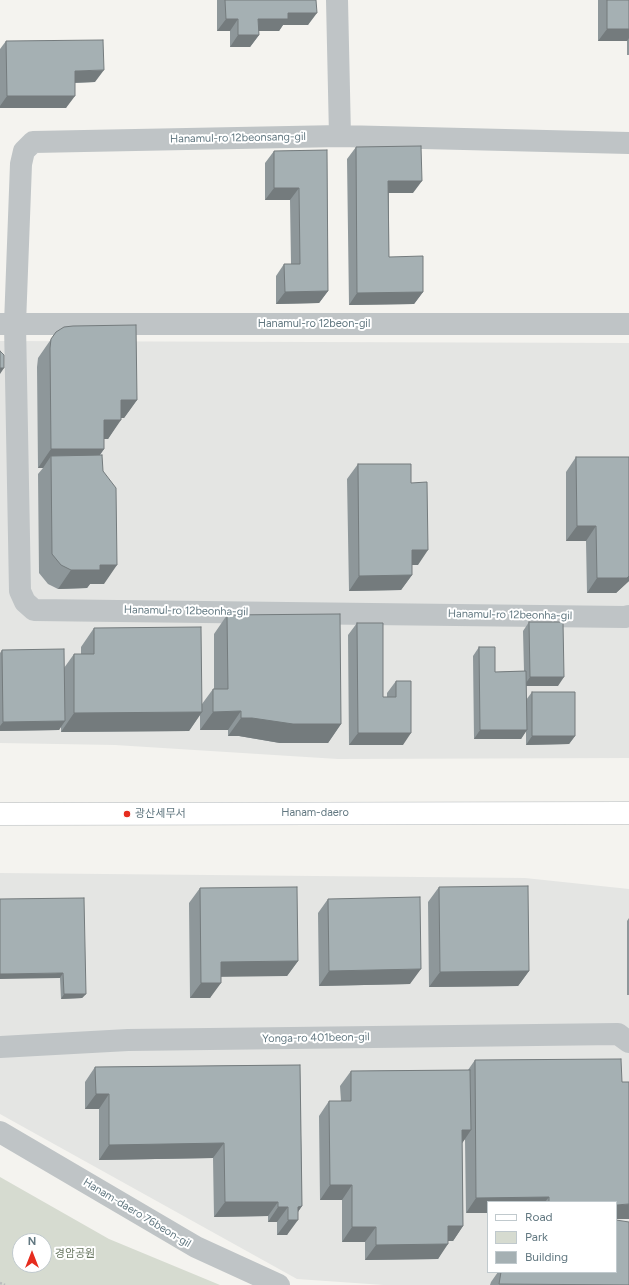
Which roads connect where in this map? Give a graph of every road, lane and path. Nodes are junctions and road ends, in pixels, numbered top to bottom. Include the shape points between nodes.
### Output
1 (337, 0) edge
2 (340, 136) junction
3 (629, 143) edge
4 (7, 324) edge
5 (629, 324) edge
6 (629, 616) edge
7 (629, 813) edge
8 (0, 814) edge
9 (629, 1042) edge
10 (0, 1047) edge
11 (0, 1132) edge
12 (0, 1283) edge
13 (5, 1285) edge
14 (279, 1285) edge

1 - 2 street
2 - 3 street, Hanamul-ro 12beonsang-gil
2 - 4 street, Hanamul-ro 12beonsang-gil via 33,142 24,152 21,164
4 - 5 street, Hanamul-ro 12beon-gil
4 - 6 street, Hanamul-ro 12beonha-gil via 20,591 25,602 34,610
7 - 8 main road, Hanam-daero
9 - 10 street, Yonga-ro 401beon-gil via 618,1034 128,1040
11 - 14 street, Hanam-daero 76beon-gil via 196,1247
12 - 13 path

